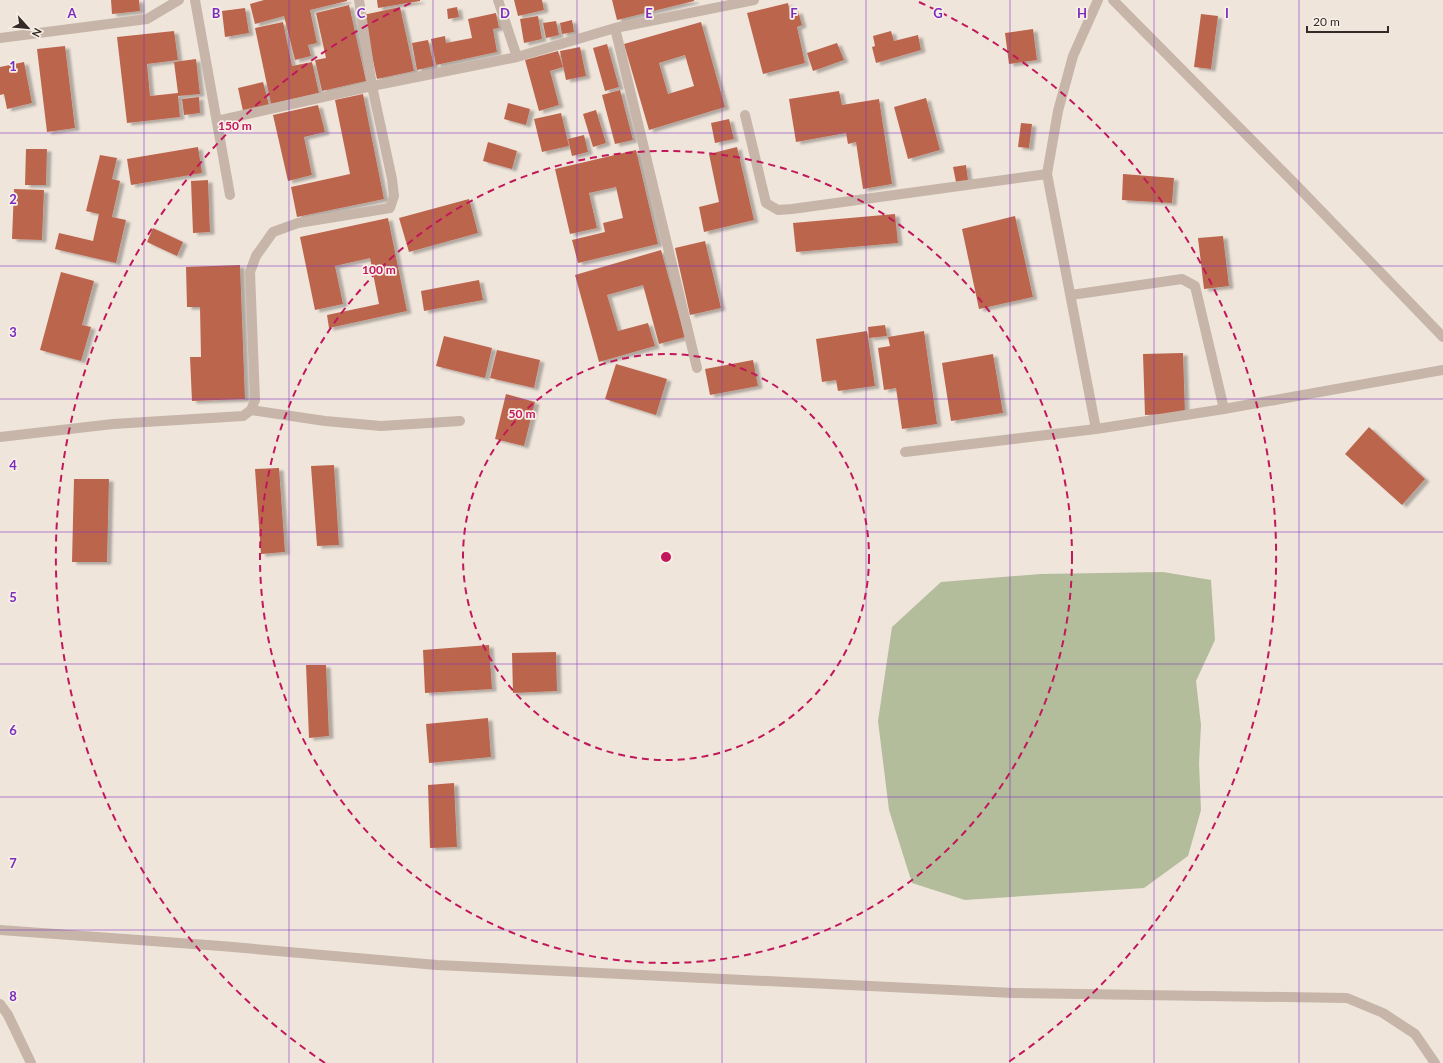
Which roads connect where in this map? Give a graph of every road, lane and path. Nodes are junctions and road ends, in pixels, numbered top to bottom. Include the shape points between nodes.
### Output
1 (179, 0) edge
2 (195, 0) edge
3 (358, 0) edge
4 (498, 0) edge
5 (754, 0) edge
6 (1098, 0) edge
7 (1113, 0) edge
8 (615, 28) junction
9 (0, 38) edge
10 (517, 57) junction
11 (372, 86) junction
12 (745, 115) dead end
13 (217, 121) junction
14 (1047, 174) junction
15 (230, 196) dead end
16 (1071, 294) junction
17 (1443, 337) edge
18 (697, 368) dead end
19 (1443, 370) edge
20 (1224, 409) junction
21 (251, 410) junction
22 (460, 421) dead end
23 (1096, 429) junction
24 (0, 437) edge
25 (905, 452) dead end
26 (0, 930) edge
27 (0, 1004) edge
28 (31, 1063) edge
29 (1435, 1063) edge

1 - 9 street via 147,19
2 - 13 street
3 - 11 street
4 - 10 street
5 - 8 street
6 - 14 street via 1073,56 1058,111
7 - 17 street
8 - 10 street
8 - 18 street
10 - 11 street
11 - 13 street
11 - 21 street via 392,179 394,196 390,208 298,223 273,232 256,256 250,272 255,400
12 - 14 street via 766,203 778,210
13 - 15 street
14 - 16 street
16 - 20 street via 1182,279 1195,286
16 - 23 street
19 - 20 street
20 - 23 street
21 - 22 street via 381,426
21 - 24 street via 243,416 113,424
23 - 25 street
26 - 29 street via 437,965 1013,993 1347,998 1383,1013 1415,1034
27 - 28 street

